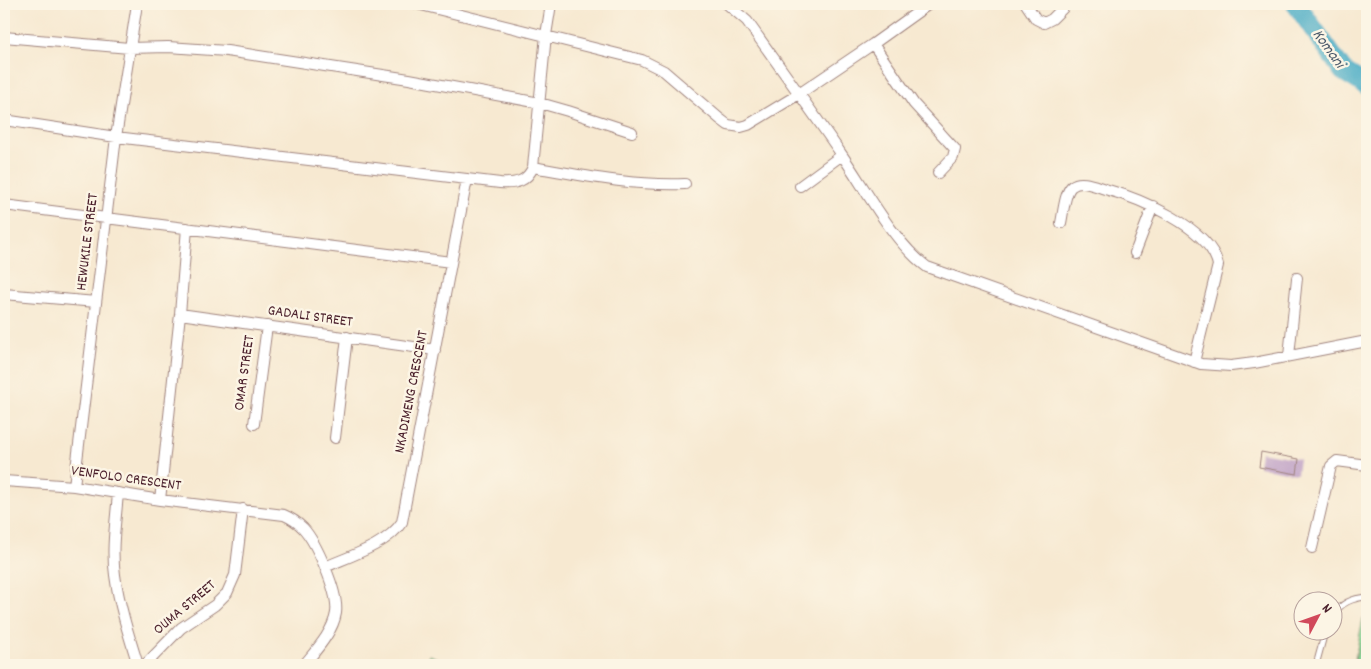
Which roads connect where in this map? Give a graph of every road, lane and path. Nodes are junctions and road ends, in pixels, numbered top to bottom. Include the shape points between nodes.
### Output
1 (137, 4) edge
2 (417, 4) edge
3 (551, 4) edge
4 (727, 4) edge
5 (930, 4) edge
6 (1026, 4) edge
7 (1067, 4) edge
8 (546, 35) junction
9 (4, 37) edge
10 (874, 44) junction
11 (129, 48) junction
12 (799, 94) junction
13 (540, 103) junction
14 (4, 120) edge
15 (632, 132) dead end
16 (116, 137) junction
17 (842, 155) junction
18 (533, 167) junction
19 (938, 173) dead end
20 (467, 179) junction
21 (686, 184) dead end
22 (800, 186) dead end
23 (4, 205) edge
24 (1153, 206) junction
25 (106, 219) junction
26 (1061, 223) dead end
27 (187, 228) junction
28 (1135, 253) dead end
29 (451, 262) junction
30 (1298, 278) dead end
31 (4, 294) edge
32 (96, 302) junction
33 (180, 314) junction
34 (267, 326) junction
35 (347, 337) junction
36 (1367, 342) edge
37 (435, 350) junction
38 (1289, 356) junction
39 (1194, 362) junction
40 (254, 424) dead end
41 (335, 438) dead end
42 (1367, 465) edge
43 (4, 482) edge
44 (74, 486) junction
45 (118, 493) junction
46 (160, 500) junction
47 (243, 509) junction
48 (1312, 548) dead end
49 (325, 567) junction
50 (1367, 597) edge
51 (1344, 604) edge
52 (1322, 642) edge
53 (138, 665) edge
54 (145, 665) edge
55 (304, 665) edge
56 (1316, 665) edge

1 - 11 street, HEWUKILE STREET
2 - 8 street
3 - 8 street
4 - 12 street via 747,22
5 - 10 street
6 - 7 street via 1036,19 1044,23 1052,20
8 - 12 street via 654,65 712,113 735,127 748,125
8 - 13 street
9 - 11 street
10 - 12 street
10 - 19 street via 914,104 954,148 953,157
11 - 13 street via 227,51
11 - 16 street, HEWUKILE STREET
12 - 17 street
13 - 15 street
13 - 18 street
14 - 16 street
16 - 20 street
16 - 25 street, HEWUKILE STREET
17 - 22 street
17 - 39 street via 896,236 927,267
18 - 20 street via 527,177 512,184
18 - 21 street via 628,182
20 - 29 street, NKADIMENG CRESCENT
23 - 25 street
24 - 26 street via 1126,194 1078,183 1068,191
24 - 28 street
24 - 39 street via 1200,238 1218,261
25 - 27 street
25 - 32 street, HEWUKILE STREET
27 - 29 street
27 - 33 street
29 - 37 street, NKADIMENG CRESCENT
30 - 38 street
31 - 32 street
32 - 44 street, HEWUKILE STREET
33 - 34 street, GADALI STREET
33 - 46 street
34 - 35 street, GADALI STREET
34 - 40 street, OMAR STREET
35 - 37 street, GADALI STREET
35 - 41 street
36 - 38 street
37 - 49 street, NKADIMENG CRESCENT via 402,522 393,534 382,541
38 - 39 street via 1231,366
42 - 48 street via 1337,461 1331,466
43 - 44 street, VENFOLO CRESCENT
44 - 45 street, VENFOLO CRESCENT
45 - 46 street, VENFOLO CRESCENT
45 - 53 street via 115,574
46 - 47 street, VENFOLO CRESCENT
47 - 49 street, VENFOLO CRESCENT via 291,518 307,532
47 - 54 street, OUMA STREET via 235,575 227,594 180,628
49 - 55 street, VENFOLO CRESCENT via 336,612 330,628
50 - 51 lane
52 - 56 lane

